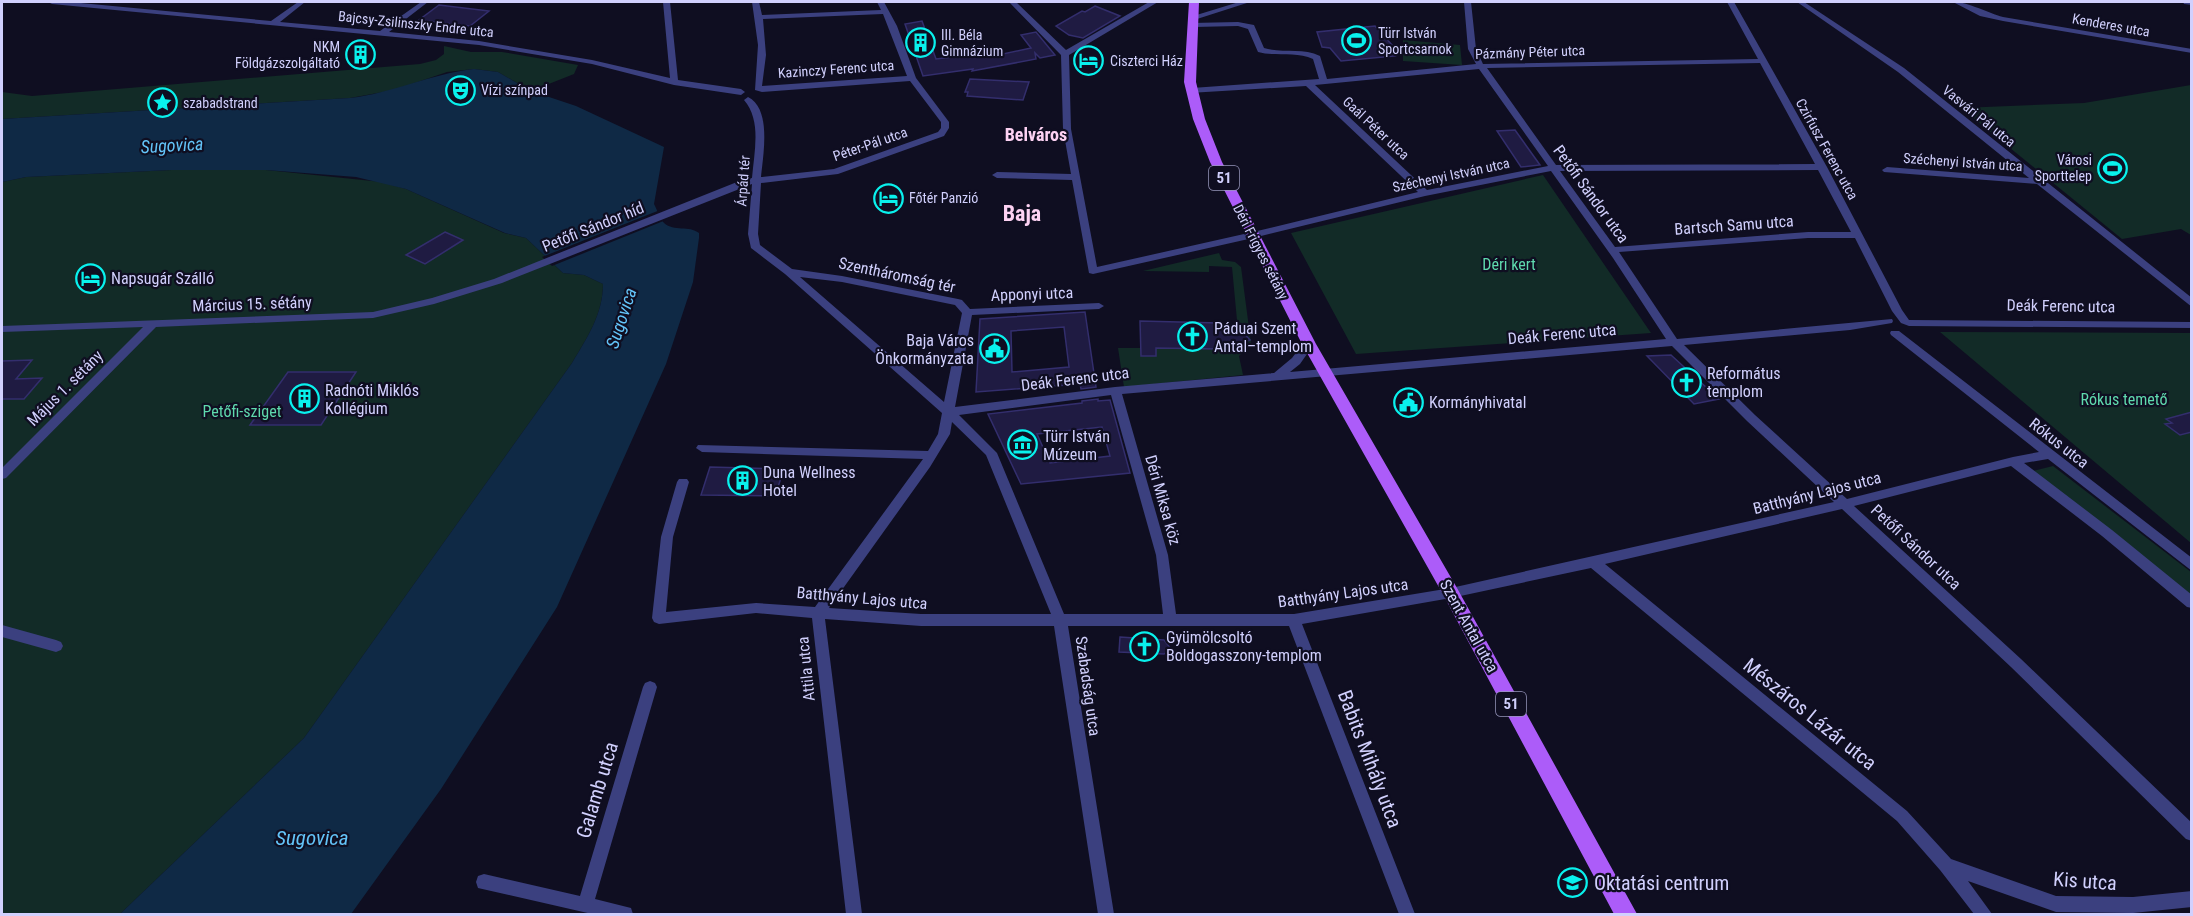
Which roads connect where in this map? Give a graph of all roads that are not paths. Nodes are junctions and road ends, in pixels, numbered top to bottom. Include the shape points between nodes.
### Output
1 (52, 2) edge
2 (303, 2) edge
3 (425, 2) edge
4 (667, 2) edge
5 (756, 2) edge
6 (881, 2) edge
7 (1012, 2) edge
8 (1154, 2) edge
9 (1193, 2) edge
10 (1246, 2) edge
11 (1467, 2) edge
12 (1731, 2) edge
13 (1800, 2) edge
14 (1957, 2) edge
15 (2187, 2) edge
16 (2192, 3) edge
17 (886, 12) junction
18 (760, 17) junction
19 (1194, 21) junction
20 (273, 23) junction
21 (382, 33) junction
22 (2192, 51) edge
23 (1065, 54) junction
24 (1763, 61) junction
25 (1481, 66) junction
26 (912, 78) junction
27 (1324, 81) junction
28 (674, 82) junction
29 (1308, 83) junction
30 (1192, 91) junction
31 (752, 96) junction
32 (1822, 167) junction
33 (1553, 168) junction
34 (1887, 170) dead end
35 (835, 172) junction
36 (997, 175) dead end
37 (1074, 177) junction
38 (758, 180) junction
39 (2037, 181) junction
40 (838, 182) dead end
41 (1425, 193) junction
42 (698, 201) joint
43 (1253, 235) junction
44 (1858, 235) junction
45 (1611, 250) junction
46 (763, 254) joint
47 (789, 272) junction
48 (498, 281) joint
49 (2192, 304) edge
50 (1099, 306) dead end
51 (967, 312) junction
52 (1892, 323) junction
53 (152, 324) junction
54 (2192, 325) edge
55 (2, 329) edge
56 (1911, 331) junction
57 (1673, 341) junction
58 (1309, 344) junction
59 (1324, 371) junction
60 (1278, 375) junction
61 (1115, 390) junction
62 (949, 412) junction
63 (702, 448) dead end
64 (932, 455) junction
65 (2047, 455) junction
66 (2013, 461) junction
67 (999, 472) joint
68 (2, 475) edge
69 (683, 482) dead end
70 (1845, 504) junction
71 (1593, 562) junction
72 (2192, 566) edge
73 (1451, 593) junction
74 (2192, 603) edge
75 (818, 613) junction
76 (1170, 620) junction
77 (1294, 620) junction
78 (1060, 621) junction
79 (2, 631) edge
80 (56, 646) dead end
81 (650, 687) dead end
82 (2192, 834) edge
83 (1946, 865) junction
84 (484, 882) dead end
85 (2192, 899) edge
86 (585, 905) junction
87 (1103, 914) edge
88 (625, 915) edge
89 (854, 915) edge
90 (1407, 915) edge
91 (1626, 915) edge
92 (1984, 915) edge

1 - 20 street, Bajcsy-Zsilinszky Endre utca
2 - 20 street
3 - 21 street
4 - 28 street
5 - 18 street, Árpád tér
6 - 17 street
7 - 23 street
8 - 23 street
9 - 19 main road, 51
10 - 19 street
11 - 25 street, Petőfi Sándor utca via 1472,49
12 - 24 street, Czirfusz Ferenc utca
13 - 39 street, Vasvári Pál utca via 1901,70
14 - 22 street, Kenderes utca via 2003,19
15 - 16 street
17 - 18 street
17 - 26 street
18 - 31 street, Árpád tér via 764,62
19 - 27 street via 1251,27 1261,50 1317,58
19 - 30 main road, Déri Frigyes sétány / 51
20 - 21 street, Bajcsy-Zsilinszky Endre utca
21 - 28 street, Bajcsy-Zsilinszky Endre utca via 506,46
23 - 37 street via 1066,110
24 - 25 street, Pázmány Péter utca
24 - 32 street, Czirfusz Ferenc utca
25 - 27 street, Pázmány Péter utca
25 - 33 street, Petőfi Sándor utca
26 - 31 street, Kazinczy Ferenc utca
26 - 35 street, Péter-Pál utca via 945,122 941,134
27 - 29 street, Pázmány Péter utca
28 - 31 street, Bajcsy-Zsilinszky Endre utca
29 - 30 street, Pázmány Péter utca
29 - 41 street, Gaál Péter utca
30 - 43 main road, Déri Frigyes sétány / 51 via 1216,162
31 - 38 street, Árpád tér via 760,126
32 - 33 street, Széchenyi István utca
32 - 44 street, Czirfusz Ferenc utca
33 - 41 street, Széchenyi István utca
33 - 45 street, Petőfi Sándor utca
34 - 39 street, Széchenyi István utca
35 - 38 street, Péter-Pál utca
35 - 40 street
36 - 37 street
37 - 43 street, Széchenyi István utca via 1093,271
38 - 42 street, Péter-Pál utca
38 - 46 street, Árpád tér via 753,234 755,246
39 - 49 street, Vasvári Pál utca
41 - 43 street, Széchenyi István utca
42 - 48 street, Petőfi Sándor híd
43 - 58 main road, Déri Frigyes sétány / 51
44 - 45 street, Bartsch Samu utca via 1808,235
44 - 52 street, Czirfusz Ferenc utca
45 - 57 street, Petőfi Sándor utca
46 - 47 street, Szentháromság tér
47 - 51 street, Szentháromság tér via 958,302
47 - 62 street, Szentháromság tér
48 - 53 street, Március 15. sétány via 373,315
50 - 51 street, Apponyi utca
51 - 62 street, Szentháromság tér
52 - 56 street, Rókus utca
52 - 56 street, Deák Ferenc utca
52 - 57 street, Deák Ferenc utca
53 - 55 street, Március 15. sétány
53 - 68 street, Május 1. sétány
54 - 56 street, Deák Ferenc utca via 1930,323
56 - 65 street, Rókus utca
57 - 59 street, Deák Ferenc utca
57 - 70 street, Petőfi Sándor utca
58 - 59 main road, Déri Frigyes sétány / 51
58 - 60 street
59 - 60 street, Deák Ferenc utca
59 - 73 main road, Szent Antal utca / 51
60 - 61 street, Deák Ferenc utca
61 - 62 street, Deák Ferenc utca
61 - 76 street, Déri Miksa köz via 1162,555
62 - 64 street, Szentháromság tér via 944,434
62 - 67 street, Szentháromság tér via 991,453
63 - 64 street
64 - 75 street, Attila utca
65 - 66 street, Batthyány Lajos utca
65 - 72 street, Rókus utca
66 - 70 street, Batthyány Lajos utca
66 - 74 street
67 - 78 street, Szabadság utca
69 - 75 street, Batthyány Lajos utca via 667,537 659,618 756,608
70 - 71 street, Batthyány Lajos utca
70 - 82 street, Petőfi Sándor utca
71 - 73 street, Batthyány Lajos utca
71 - 83 street, Mészáros Lázár utca via 1902,816
73 - 77 street, Batthyány Lajos utca
73 - 91 main road, Szent Antal utca / 51
75 - 78 street, Batthyány Lajos utca via 921,620
75 - 89 street, Attila utca
76 - 77 street, Batthyány Lajos utca
76 - 78 street, Batthyány Lajos utca
77 - 90 street, Babits Mihály utca
78 - 87 street, Szabadság utca
79 - 80 street
81 - 86 street, Galamb utca
83 - 85 street, Kis utca via 2056,904 2133,905
83 - 92 street, Mészáros Lázár utca
84 - 86 street
86 - 88 street

